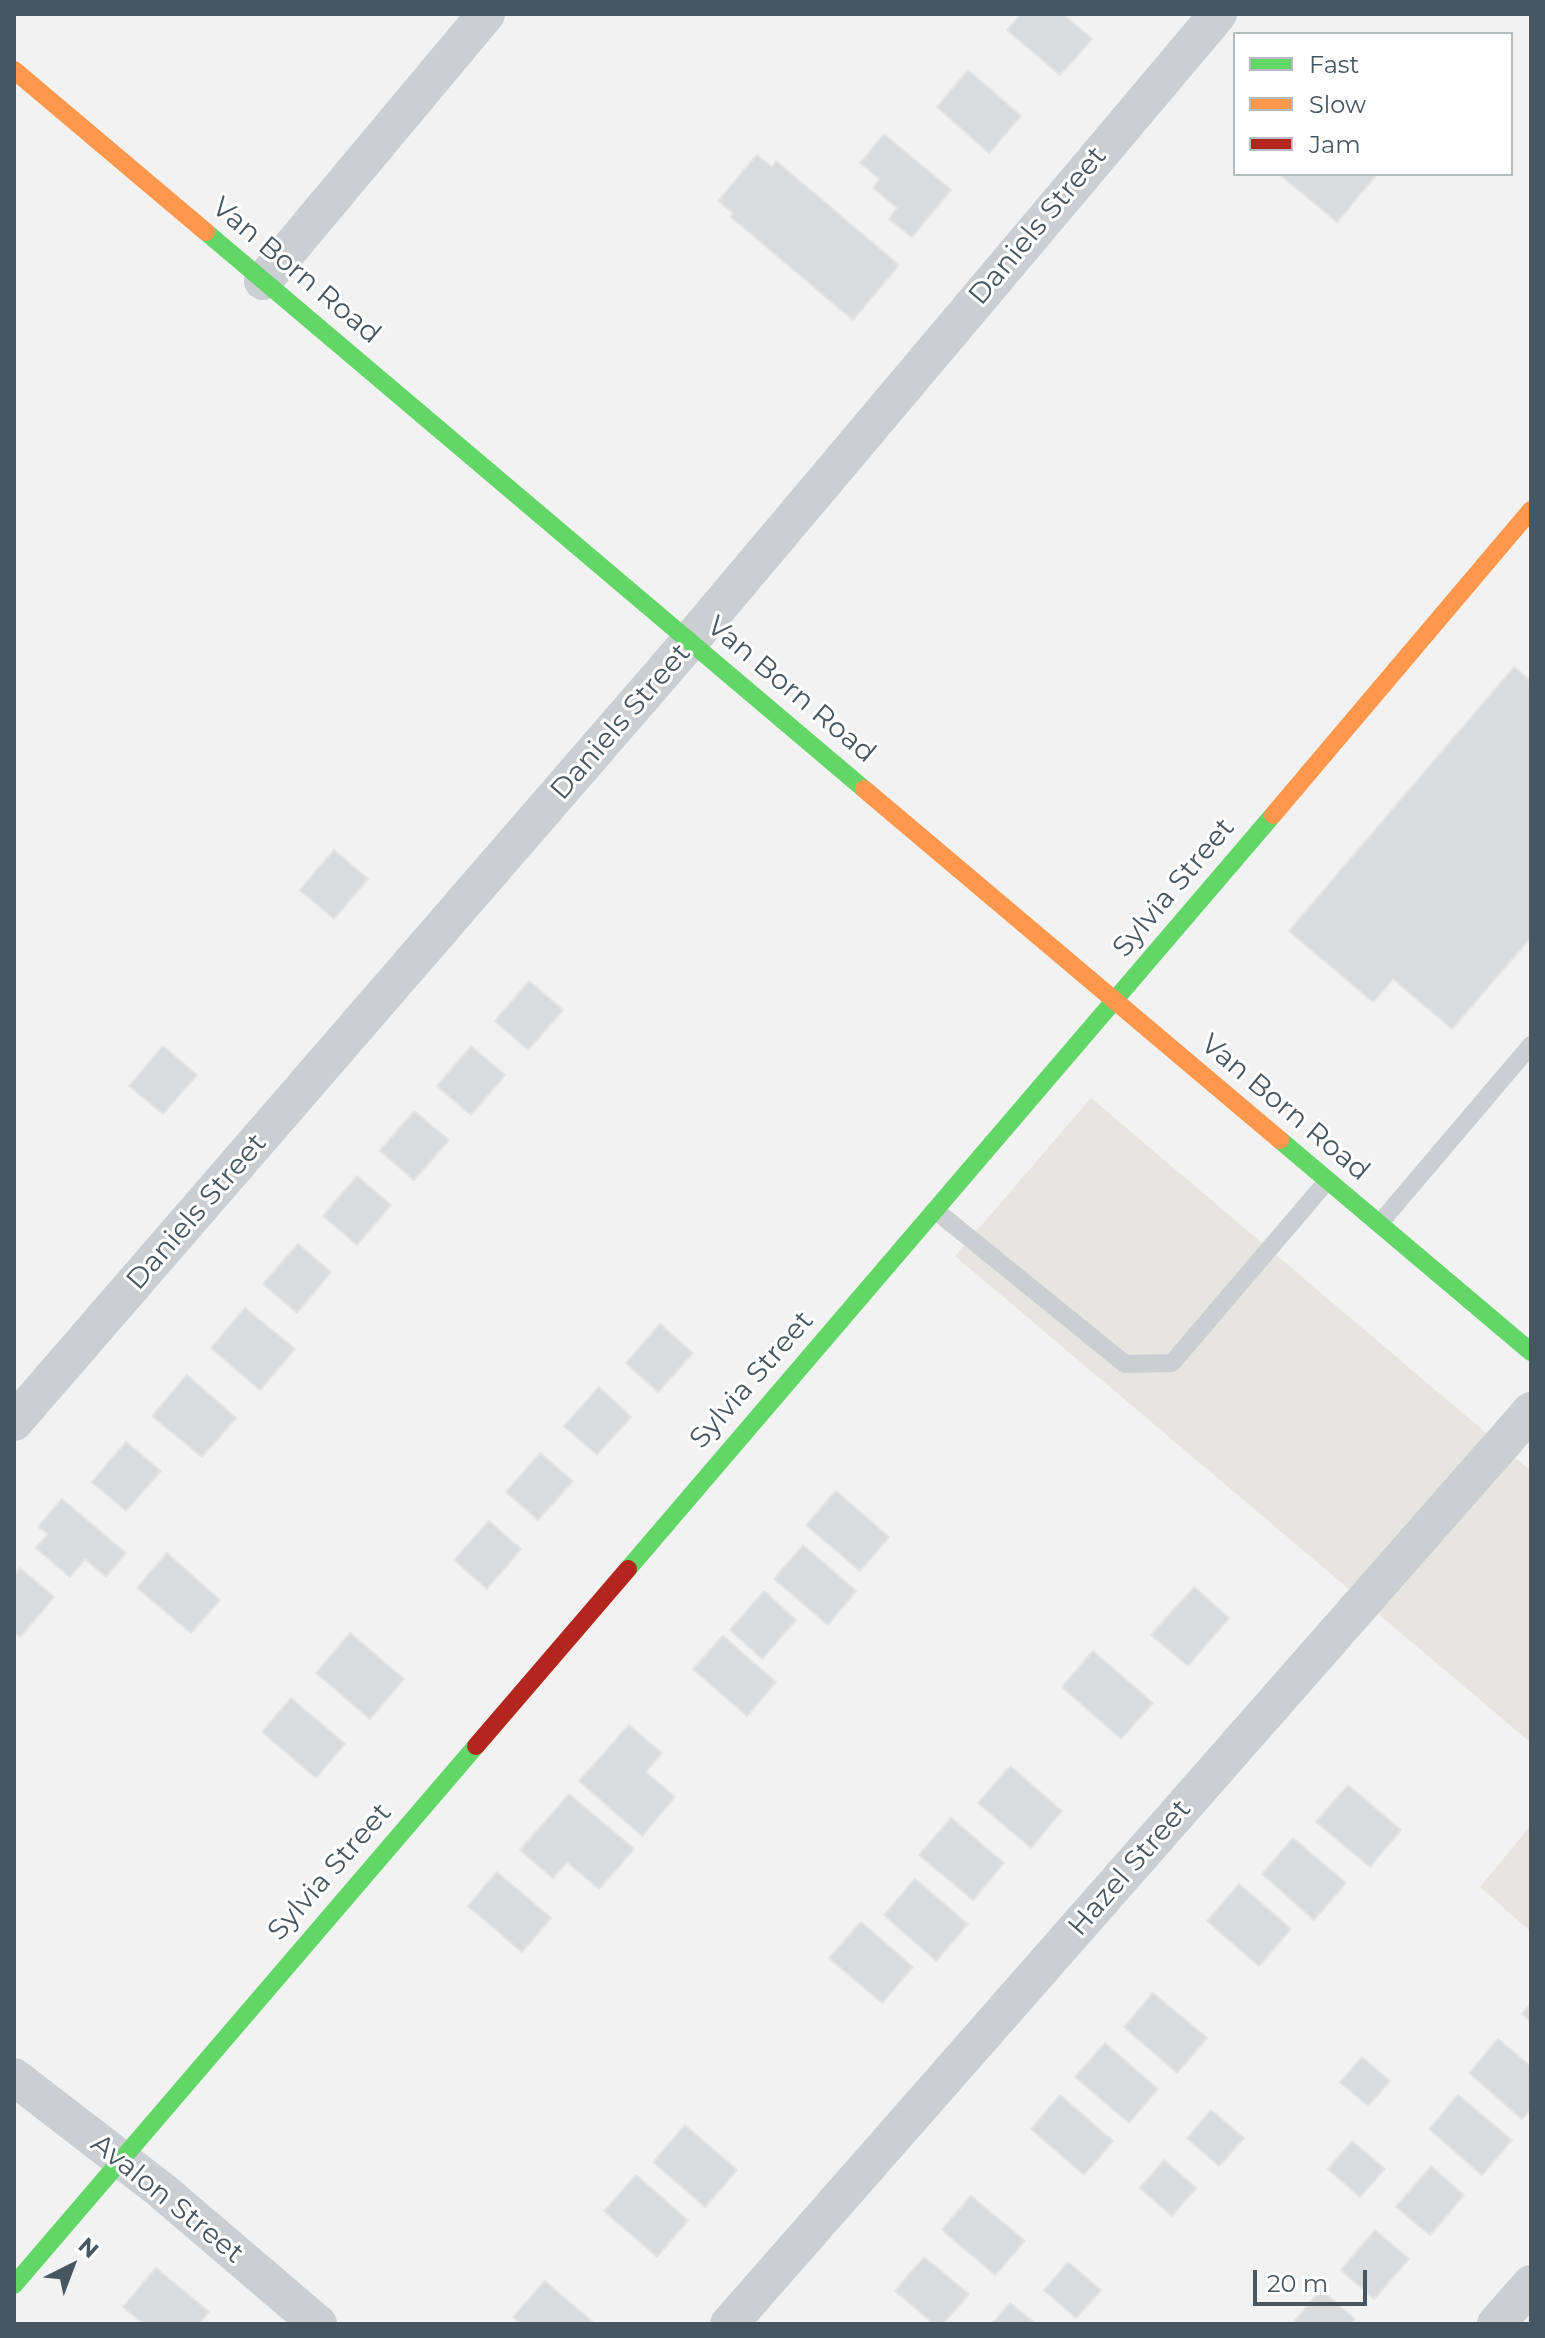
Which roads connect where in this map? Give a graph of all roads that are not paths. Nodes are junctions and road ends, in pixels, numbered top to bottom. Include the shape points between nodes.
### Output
1 (486, 14) edge
2 (1218, 14) edge
3 (14, 70) edge
4 (263, 281) junction
5 (1531, 510) edge
6 (690, 641) junction
7 (1115, 1001) junction
8 (1531, 1045) edge
9 (1328, 1180) junction
10 (935, 1210) junction
11 (1379, 1224) junction
12 (1531, 1352) edge
13 (1531, 1411) edge
14 (14, 1422) edge
15 (14, 2077) edge
16 (121, 2159) junction
17 (1531, 2284) edge
18 (14, 2285) edge
19 (318, 2324) edge
20 (729, 2324) edge
21 (1496, 2324) edge

1 - 4 street
2 - 6 street, Daniels Street
3 - 4 street, Van Born Road
4 - 6 street, Van Born Road
5 - 7 street, Sylvia Street
6 - 7 street, Van Born Road
6 - 14 street, Daniels Street
7 - 9 street, Van Born Road
7 - 10 street, Sylvia Street
8 - 11 lane
9 - 10 lane via 1172,1363 1125,1364
9 - 11 street, Van Born Road
10 - 16 street, Sylvia Street
11 - 12 street, Van Born Road
13 - 20 street, Hazel Street
15 - 16 street, Avalon Street
16 - 18 street, Sylvia Street
16 - 19 street, Avalon Street
17 - 21 street

